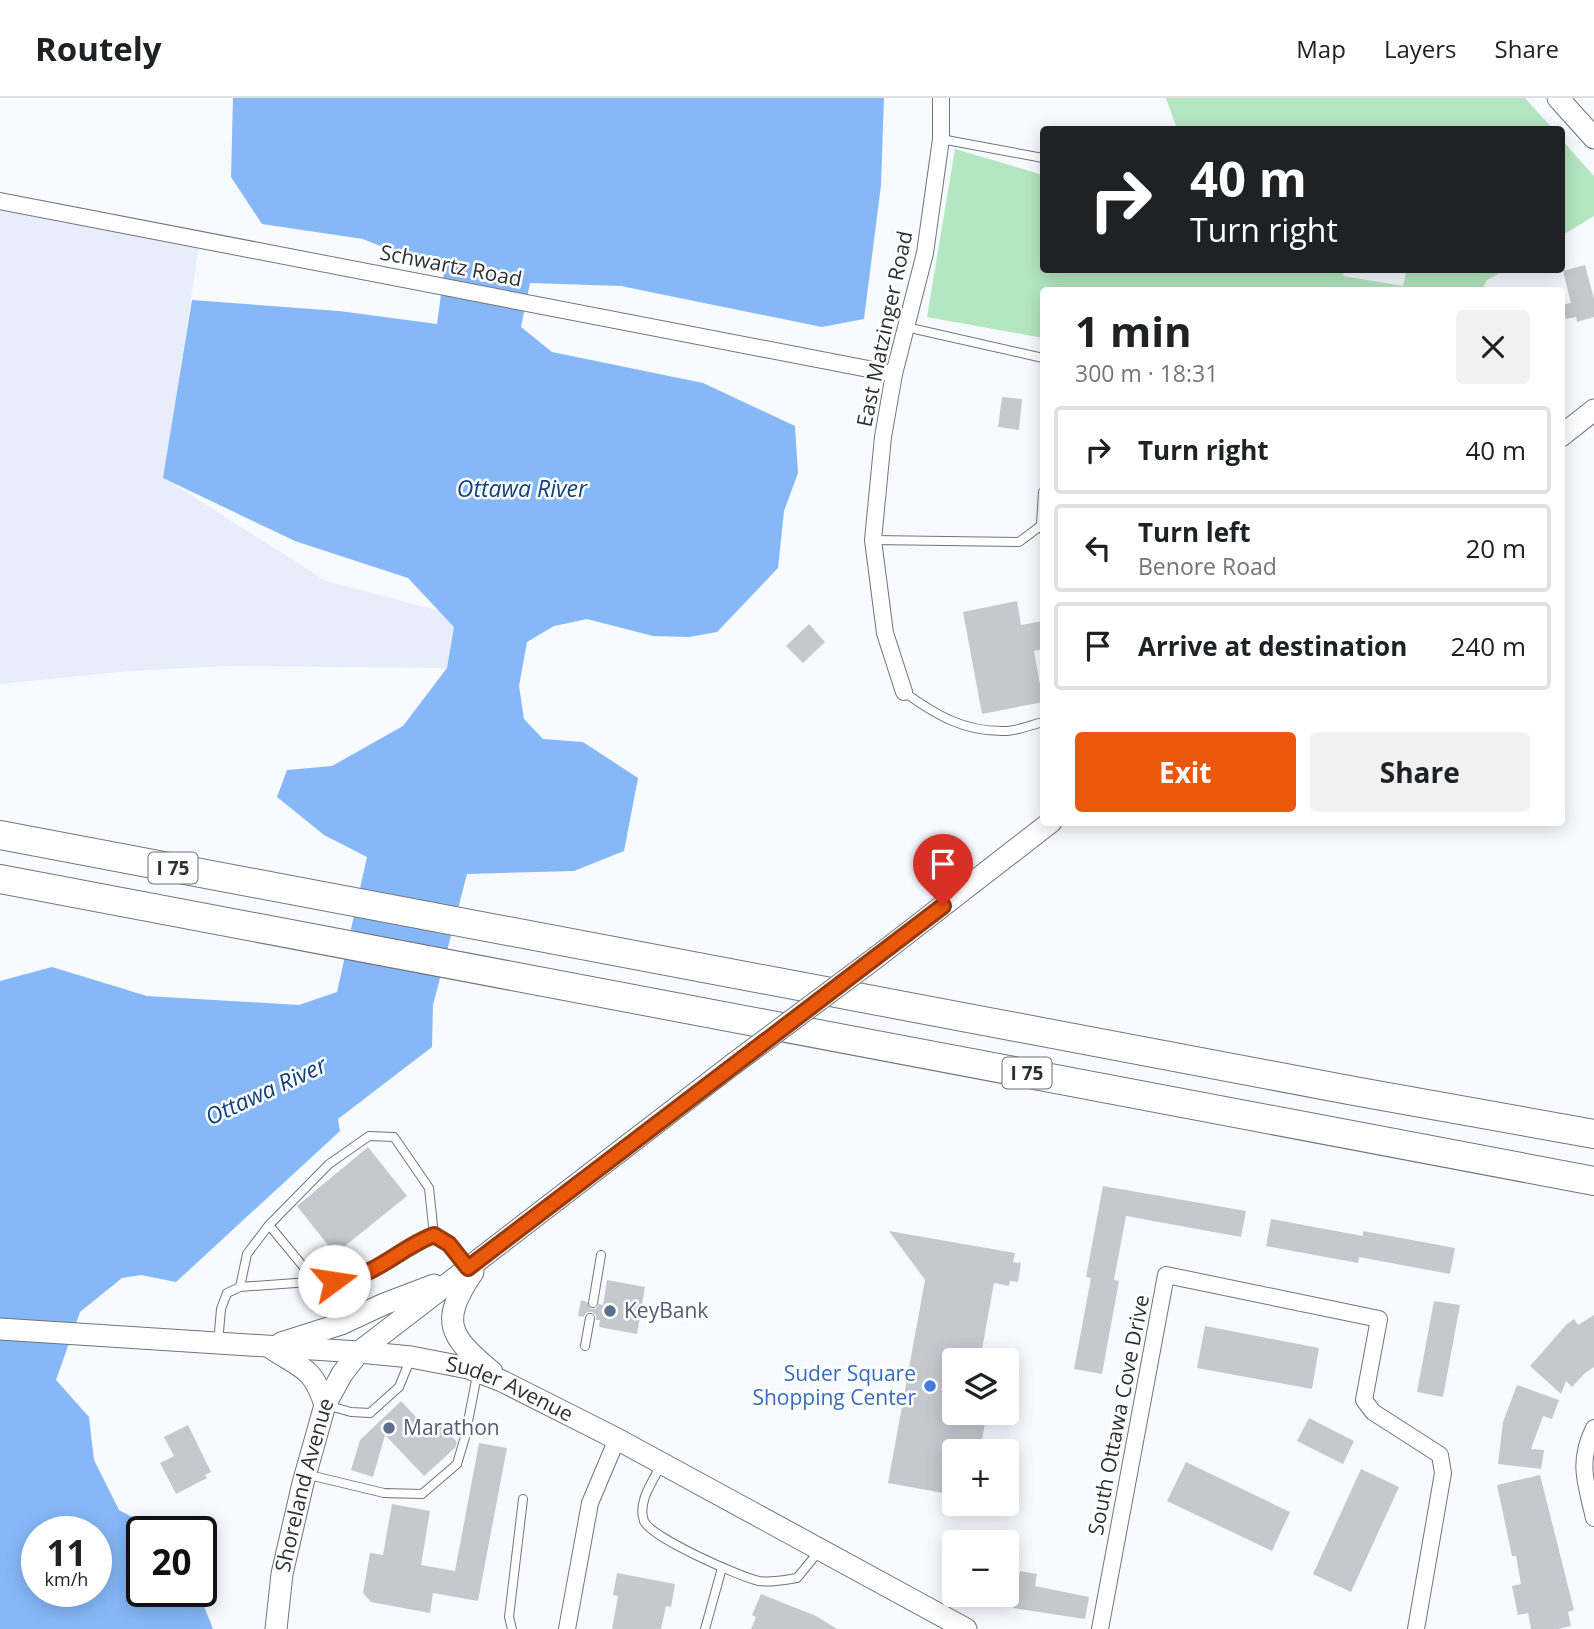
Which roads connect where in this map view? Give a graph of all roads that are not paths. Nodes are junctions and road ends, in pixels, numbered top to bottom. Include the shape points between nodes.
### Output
1 (941, 98) edge
2 (1558, 98) edge
3 (1594, 138) edge
4 (941, 139) junction
5 (1040, 157) edge
6 (0, 201) edge
7 (906, 327) junction
8 (1040, 357) edge
9 (894, 374) junction
10 (1594, 410) edge
11 (1565, 433) edge
12 (1040, 527) edge
13 (873, 540) junction
14 (904, 692) joint
15 (1040, 723) edge
16 (1047, 826) edge
17 (0, 835) edge
18 (0, 879) edge
19 (1594, 1134) edge
20 (1594, 1181) edge
21 (269, 1225) junction
22 (434, 1235) junction
23 (601, 1255) dead end
24 (469, 1267) junction
25 (316, 1282) junction
26 (240, 1287) junction
27 (593, 1303) dead end
28 (590, 1318) dead end
29 (0, 1329) edge
30 (218, 1343) junction
31 (270, 1346) junction
32 (584, 1346) dead end
33 (359, 1352) junction
34 (411, 1357) junction
35 (478, 1372) junction
36 (502, 1381) junction
37 (325, 1405) junction
38 (1594, 1428) edge
39 (617, 1439) junction
40 (662, 1464) junction
41 (305, 1474) junction
42 (523, 1499) dead end
43 (1594, 1518) edge
44 (820, 1550) junction
45 (722, 1568) junction
46 (276, 1629) edge
47 (512, 1629) edge
48 (567, 1629) edge
49 (705, 1629) edge
50 (966, 1629) edge
51 (1100, 1629) edge
52 (1416, 1629) edge

1 - 4 street, East Matzinger Road
2 - 3 main road
4 - 5 lane
4 - 7 street, East Matzinger Road via 925,253
6 - 9 street, Schwartz Road
7 - 8 lane
7 - 9 street, East Matzinger Road
9 - 13 street, East Matzinger Road
10 - 11 main road
12 - 13 lane via 1020,542
13 - 14 street, East Matzinger Road via 885,633
14 - 15 lane via 951,722 972,728 1007,732
16 - 24 main road, Shoreland Avenue, bridge
17 - 19 highway, I 75
18 - 20 highway, I 75
21 - 22 lane via 329,1164 369,1136 394,1137 429,1188
21 - 25 lane
21 - 26 lane via 247,1254
22 - 24 lane
22 - 25 lane via 352,1279
23 - 27 lane
24 - 31 main road via 341,1324
24 - 33 main road, Shoreland Avenue
24 - 36 main road via 451,1312 456,1335 467,1351
25 - 26 lane
26 - 30 lane via 227,1293
28 - 32 lane
29 - 30 main road, Suder Avenue
30 - 31 main road, Suder Avenue
31 - 33 main road, Suder Avenue
31 - 37 main road via 313,1376
33 - 34 main road, Suder Avenue
33 - 37 main road, Shoreland Avenue
34 - 35 main road, Suder Avenue
34 - 37 lane via 399,1387 370,1413
35 - 36 main road, Suder Avenue
35 - 41 lane via 457,1464 422,1494 384,1493
36 - 39 main road, Suder Avenue
37 - 41 main road, Shoreland Avenue
38 - 43 street via 1583,1474
39 - 40 main road, Suder Avenue
39 - 48 street via 590,1503
40 - 44 main road, Suder Avenue
40 - 45 lane via 641,1509 644,1523
41 - 46 main road, Shoreland Avenue via 282,1574
42 - 47 lane via 509,1616
44 - 45 lane via 797,1577 759,1581
44 - 50 main road, Suder Avenue
45 - 49 lane
51 - 52 street, South Ottawa Cove Drive via 1166,1275 1379,1319 1364,1400 1373,1412 1440,1455 1443,1473

